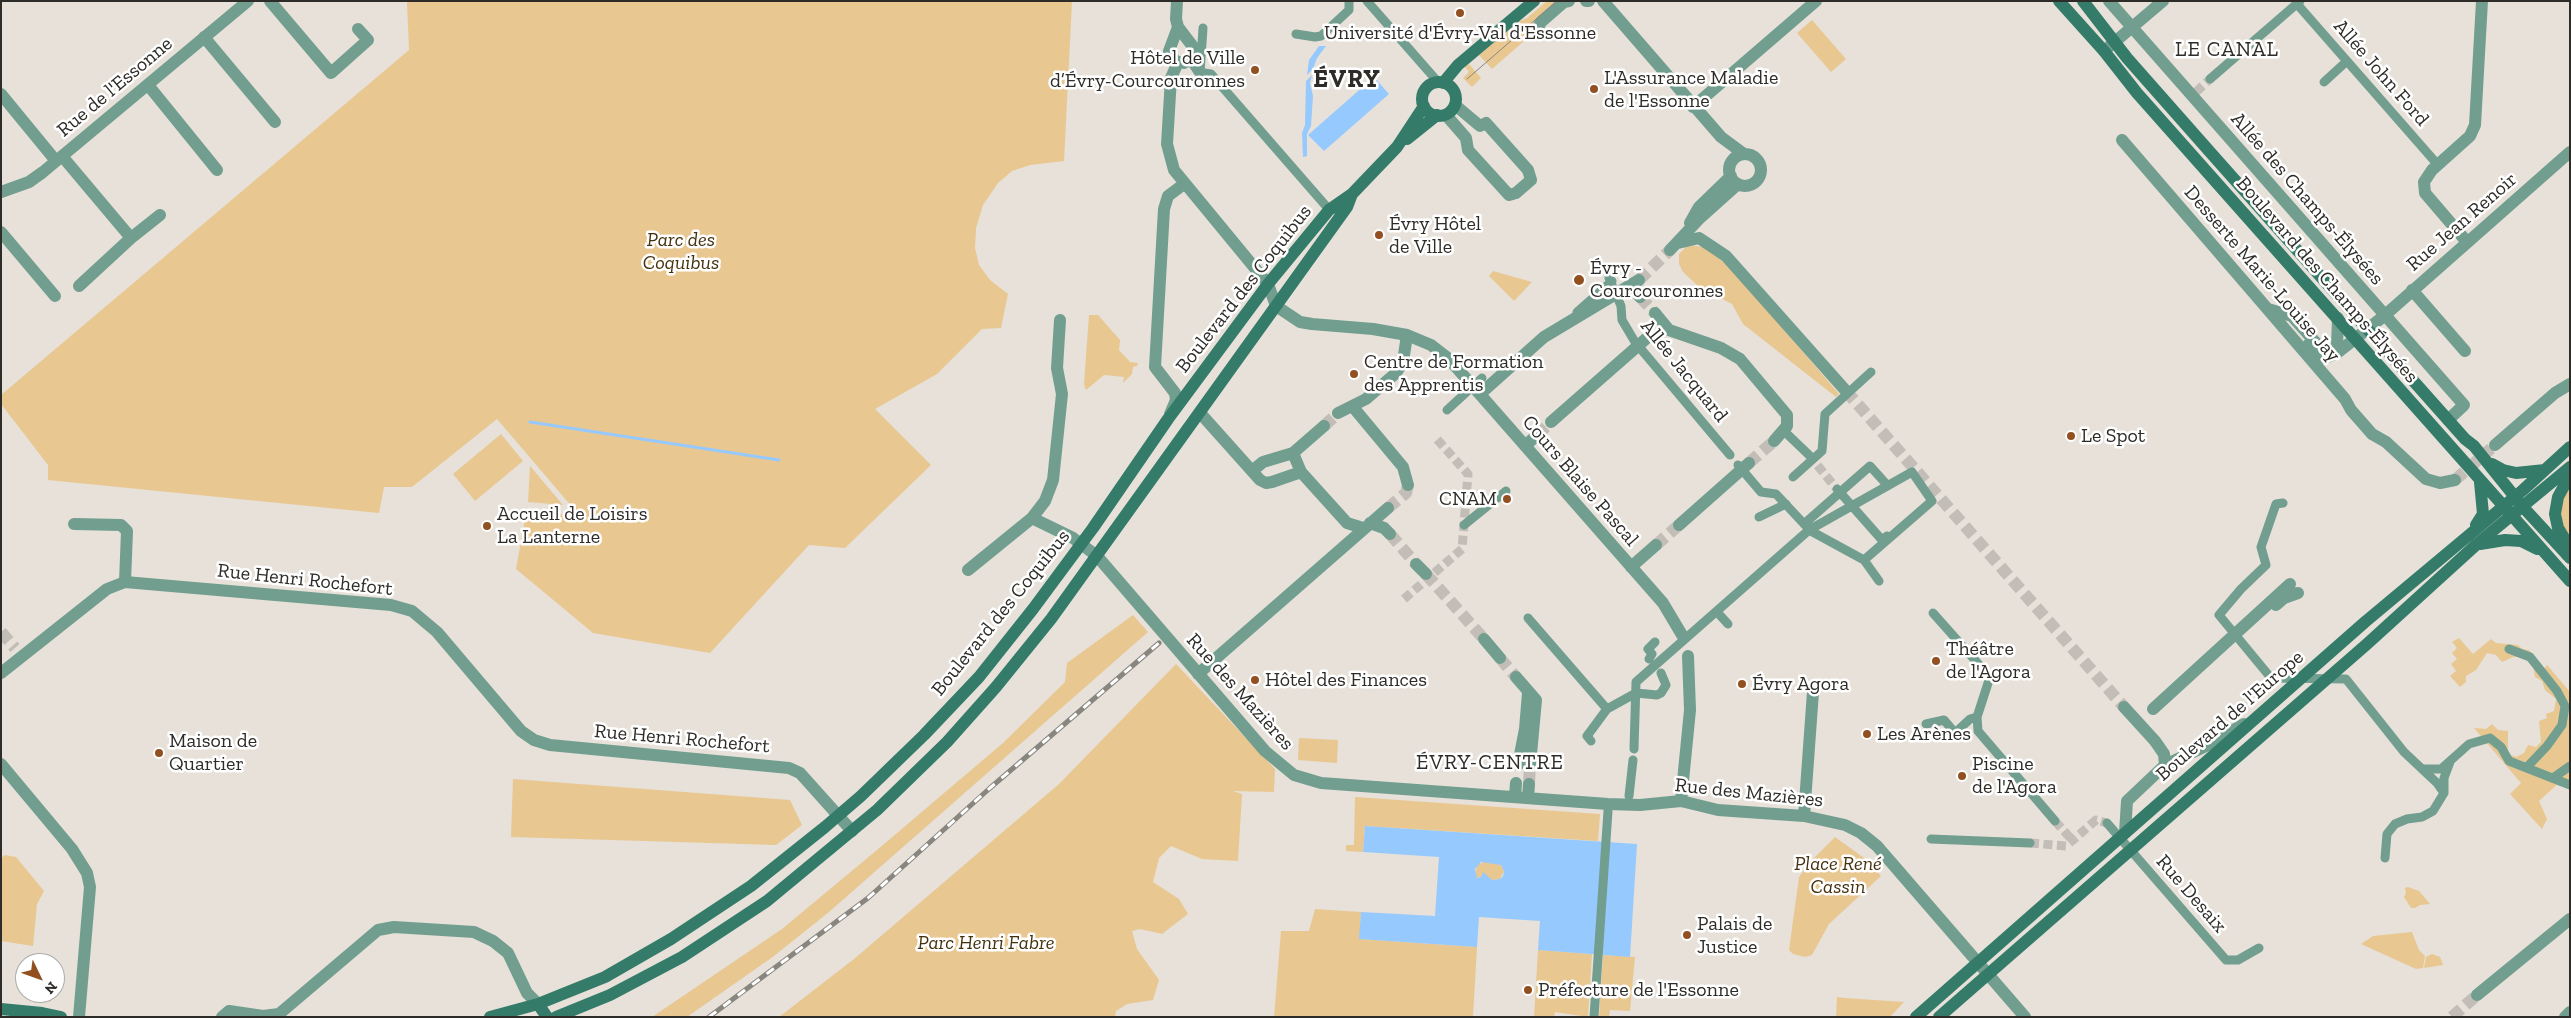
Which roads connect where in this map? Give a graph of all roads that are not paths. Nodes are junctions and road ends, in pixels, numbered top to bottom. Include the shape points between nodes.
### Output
1 (248, 1) edge
2 (270, 1) edge
3 (1176, 1) edge
4 (1349, 1) edge
5 (1367, 1) edge
6 (1534, 1) edge
7 (1569, 1) edge
8 (1603, 1) edge
9 (1816, 1) edge
10 (2059, 1) edge
11 (2083, 1) edge
12 (2109, 1) edge
13 (2163, 1) edge
14 (2482, 1) edge
15 (2299, 3) edge
16 (358, 28) dead end
17 (1203, 28) dead end
18 (2133, 28) junction
19 (1296, 34) dead end
20 (1179, 35) junction
21 (1534, 35) dead end
22 (204, 37) junction
23 (2116, 41) junction
24 (2104, 51) junction
25 (1184, 61) junction
26 (2347, 61) junction
27 (1200, 73) junction
28 (2210, 79) tunnel mouth
29 (1441, 82) junction
30 (2324, 82) dead end
31 (148, 85) junction
32 (1, 94) edge
33 (1455, 105) junction
34 (1424, 106) junction
35 (1694, 107) junction
36 (1441, 115) junction
37 (275, 122) dead end
38 (1480, 126) junction
39 (1721, 137) junction
40 (1466, 138) junction
41 (2122, 140) dead end
42 (1397, 146) junction
43 (2570, 152) edge
44 (1744, 154) junction
45 (59, 158) junction
46 (2438, 165) junction
47 (218, 170) dead end
48 (1733, 175) junction
49 (1184, 184) junction
50 (1, 192) edge
51 (1352, 194) junction
52 (1326, 206) dead end
53 (160, 215) dead end
54 (1695, 219) junction
55 (1, 232) edge
56 (131, 238) junction
57 (2467, 242) junction
58 (1716, 249) junction
59 (1268, 284) junction
60 (79, 286) dead end
61 (2412, 290) junction
62 (55, 296) dead end
63 (1640, 298) tunnel mouth
64 (1276, 306) junction
65 (2274, 311) junction
66 (2384, 316) junction
67 (2338, 318) junction
68 (1060, 320) dead end
69 (2368, 329) junction
70 (1547, 331) dead end
71 (1408, 335) junction
72 (2355, 339) junction
73 (2465, 351) dead end
74 (1871, 372) dead end
75 (1482, 378) dead end
76 (2570, 384) edge
77 (1846, 391) tunnel mouth
78 (1480, 394) junction
79 (1353, 407) junction
80 (1447, 410) dead end
81 (1338, 413) tunnel mouth
82 (1201, 414) junction
83 (1168, 419) junction
84 (2448, 420) junction
85 (1552, 422) tunnel mouth
86 (1324, 426) tunnel mouth
87 (1784, 431) junction
88 (1537, 435) tunnel mouth
89 (1774, 440) tunnel mouth
90 (2495, 445) tunnel mouth
91 (1525, 446) junction
92 (2570, 447) edge
93 (1293, 453) junction
94 (1730, 455) dead end
95 (1809, 455) tunnel mouth
96 (2486, 459) junction
97 (1743, 466) joint
98 (2570, 467) edge
99 (2545, 470) junction
100 (1252, 471) junction
101 (1301, 472) junction
102 (2570, 475) edge
103 (1793, 476) dead end
104 (2455, 480) tunnel mouth
105 (2480, 482) junction
106 (1408, 485) dead end
107 (1888, 486) junction
108 (1838, 490) junction
109 (1506, 491) dead end
110 (2519, 501) junction
111 (2283, 503) dead end
112 (1786, 504) junction
113 (1852, 506) junction
114 (2502, 506) junction
115 (1388, 508) tunnel mouth
116 (2511, 516) junction
117 (1032, 518) junction
118 (1758, 518) dead end
119 (1347, 523) junction
120 (74, 524) dead end
121 (1464, 525) dead end
122 (1679, 525) tunnel mouth
123 (1367, 526) junction
124 (1807, 527) junction
125 (2474, 530) junction
126 (1894, 531) dead end
127 (1390, 534) tunnel mouth
128 (1081, 544) junction
129 (1345, 544) junction
130 (2477, 544) junction
131 (1656, 545) tunnel mouth
132 (2542, 551) junction
133 (1097, 556) junction
134 (2568, 556) edge
135 (1864, 560) junction
136 (1416, 564) tunnel mouth
137 (1631, 567) junction
138 (968, 570) dead end
139 (1426, 574) tunnel mouth
140 (1879, 581) dead end
141 (2570, 581) edge
142 (125, 582) junction
143 (2294, 588) dead end
144 (1716, 612) junction
145 (1933, 614) dead end
146 (1528, 618) dead end
147 (1728, 624) dead end
148 (1688, 632) junction
149 (1484, 639) tunnel mouth
150 (1655, 642) dead end
151 (2509, 649) dead end
152 (1688, 656) dead end
153 (1500, 658) tunnel mouth
154 (1649, 659) dead end
155 (1, 673) edge
156 (1661, 673) dead end
157 (1198, 674) junction
158 (1516, 677) tunnel mouth
159 (1812, 692) dead end
160 (1636, 693) junction
161 (2124, 707) tunnel mouth
162 (1607, 708) junction
163 (2259, 716) junction
164 (1977, 717) junction
165 (2134, 718) junction
166 (1926, 724) dead end
167 (1591, 741) dead end
168 (1634, 747) dead end
169 (2194, 752) junction
170 (1633, 760) dead end
171 (2450, 762) junction
172 (1, 764) edge
173 (1524, 765) tunnel mouth
174 (2165, 765) junction
175 (2203, 765) junction
176 (2570, 766) edge
177 (2527, 767) junction
178 (2422, 769) junction
179 (2214, 777) junction
180 (2553, 778) junction
181 (1523, 784) tunnel mouth
182 (2570, 785) edge
183 (2444, 793) junction
184 (1629, 796) dead end
185 (1522, 797) junction
186 (1681, 802) junction
187 (1608, 811) dead end
188 (839, 815) junction
189 (1804, 816) junction
190 (2055, 821) tunnel mouth
191 (2107, 823) dead end
192 (852, 831) junction
193 (2125, 833) junction
194 (1931, 839) dead end
195 (2030, 843) tunnel mouth
196 (2385, 858) dead end
197 (2570, 920) edge
198 (2259, 948) dead end
199 (1978, 962) junction
200 (1989, 974) junction
201 (2477, 995) tunnel mouth
202 (538, 1004) junction
203 (1, 1009) edge
204 (2570, 1012) edge
205 (61, 1017) edge
206 (79, 1017) edge
207 (222, 1017) edge
208 (490, 1017) edge
209 (547, 1017) edge
210 (556, 1017) edge
211 (1594, 1017) edge
212 (1916, 1017) edge
213 (1939, 1017) edge
214 (2025, 1017) edge
215 (2564, 1017) edge

1 - 22 street, Rue de l'Essonne
2 - 16 street via 331,73 368,40
3 - 20 street
4 - 19 street via 1349,10 1321,36
5 - 29 street
6 - 29 main road
7 - 21 street via 1541,22
8 - 35 street
9 - 35 street
10 - 24 main road, Boulevard des Champs-Élysées
11 - 23 main road, Boulevard des Champs-Élysées
12 - 18 street, Allée des Champs-Élysées
13 - 18 street
14 - 46 street via 2475,125 2470,136
15 - 26 street, Allée John Ford
15 - 28 street
17 - 27 street
18 - 23 street
18 - 66 street, Allée des Champs-Élysées
20 - 25 street via 1169,51 1172,58
20 - 25 street via 1191,41 1194,48 1194,55
22 - 31 street, Rue de l'Essonne
22 - 37 street
23 - 24 street
23 - 69 main road, Boulevard des Champs-Élysées via 2203,145
24 - 67 main road, Boulevard des Champs-Élysées via 2137,93
25 - 27 street
25 - 49 street via 1171,78 1167,144 1174,170
26 - 30 street
26 - 46 street, Allée John Ford
27 - 52 street via 1211,74
29 - 33 main road via 1455,93
29 - 34 main road via 1424,91
31 - 45 street, Rue de l'Essonne
31 - 47 street
32 - 45 street
33 - 36 main road
33 - 38 street
34 - 36 main road
34 - 42 main road, Boulevard des Coquibus
35 - 39 street
36 - 40 street
36 - 42 main road, Boulevard des Coquibus
38 - 40 street
38 - 40 street via 1486,123 1528,170 1531,180 1516,193 1509,195 1468,150
39 - 44 street
39 - 48 street
41 - 65 street, Desserte Marie-Louise Jay
42 - 51 main road, Boulevard des Coquibus
43 - 57 street, Rue Jean Renoir
44 - 48 street via 1736,157
44 - 48 street via 1756,159 1760,172 1758,179 1752,184
45 - 50 street, Rue de l'Essonne via 29,182
45 - 56 street
46 - 57 street via 2424,182 2425,193
48 - 54 street via 1704,201
49 - 59 street
49 - 83 street via 1168,196 1164,209 1155,368 1175,393 1176,400
51 - 59 main road, Boulevard des Coquibus via 1329,210
51 - 64 main road, Boulevard des Coquibus via 1347,207
53 - 56 street
54 - 58 street via 1702,234
54 - 58 street via 1678,242 1699,238
55 - 62 street
56 - 60 street
57 - 61 street, Rue Jean Renoir
58 - 77 street via 1735,265
59 - 64 street
59 - 83 main road, Boulevard des Coquibus
61 - 66 street, Rue Jean Renoir
61 - 73 street
63 - 78 street via 1635,283 1550,333
64 - 71 street, Cours Blaise Pascal via 1300,322
64 - 82 main road, Boulevard des Coquibus
65 - 67 street via 2292,316 2325,352 2337,346
65 - 72 street, Rue Jean Renoir via 2325,358
65 - 104 street, Desserte Marie-Louise Jay via 2372,434 2386,442 2426,479 2440,483
66 - 69 street, Rue Jean Renoir
66 - 84 street, Allée des Champs-Élysées via 2464,405
67 - 72 main road, Boulevard des Champs-Élysées
68 - 117 street via 1057,368 1062,394 1056,462 1045,501
69 - 72 street, Rue Jean Renoir
69 - 84 main road, Boulevard des Champs-Élysées
70 - 94 street, Allée Jacquard via 1571,318 1611,279 1622,306 1622,320 1635,342
71 - 78 street, Cours Blaise Pascal via 1431,345 1449,359
71 - 79 street via 1401,366
72 - 105 main road, Boulevard des Champs-Élysées
74 - 103 street via 1825,414 1822,451
75 - 80 street
76 - 90 street
78 - 91 street, Cours Blaise Pascal
79 - 81 street
79 - 106 street via 1403,467
82 - 100 street
82 - 133 main road, Boulevard des Coquibus
83 - 128 main road, Boulevard des Coquibus
84 - 96 main road, Boulevard des Champs-Élysées
85 - 87 street via 1655,326 1721,348 1740,359 1787,415 1789,421
86 - 93 street
87 - 89 street
87 - 95 street
88 - 91 street
91 - 137 street, Cours Blaise Pascal
92 - 99 main road, Boulevard de l'Europe
93 - 100 street via 1263,462
93 - 101 street
96 - 99 main road via 2503,470 2516,473
96 - 110 main road, Boulevard des Champs-Élysées
97 - 112 street via 1761,492 1776,494
97 - 122 street
98 - 110 main road, Boulevard de l'Europe
99 - 110 main road, Boulevard de l'Europe
100 - 101 street via 1266,483
101 - 119 street
102 - 134 main road via 2558,497 2555,514 2558,528 2566,541
105 - 114 main road, Boulevard des Champs-Élysées
105 - 125 main road via 2483,514
107 - 108 street via 1870,466
107 - 113 street
107 - 135 street via 1912,472 1932,501
108 - 113 street
108 - 124 street
109 - 121 street
110 - 114 main road, Boulevard de l'Europe
110 - 116 main road, Boulevard de l'Europe
110 - 134 main road, Boulevard des Champs-Élysées
111 - 178 street via 2276,504 2261,547 2266,565 2219,615 2222,621 2272,678 2346,678 2370,704 2404,752
112 - 118 street
112 - 124 street
113 - 124 street
113 - 126 street via 1882,540
114 - 116 main road, Boulevard des Champs-Élysées
114 - 125 main road, Boulevard de l'Europe
115 - 123 street
116 - 130 main road, Boulevard de l'Europe
116 - 132 main road, Boulevard des Champs-Élysées
117 - 128 street, Rue des Mazières
117 - 138 street
119 - 123 street
119 - 129 street
120 - 142 street via 121,525 127,531
123 - 127 street via 1384,528
123 - 129 street
124 - 135 street
124 - 144 street
125 - 163 main road, Boulevard de l'Europe
128 - 133 street, Rue des Mazières
128 - 188 main road, Boulevard des Coquibus via 979,677 924,736
129 - 157 street
130 - 132 main road via 2521,541
130 - 179 main road, Boulevard de l'Europe
131 - 137 street
132 - 141 main road, Boulevard des Champs-Élysées
133 - 157 street, Rue des Mazières
133 - 192 main road, Boulevard des Coquibus via 996,687 947,742
135 - 140 street
136 - 139 street
137 - 148 street, Cours Blaise Pascal
142 - 155 street, Rue Henri Rochefort via 107,588 18,652
142 - 188 street, Rue Henri Rochefort via 391,606 412,611 438,632 521,731 534,740 550,745 789,768 800,773
143 - 165 street via 2256,616 2152,714
144 - 147 street
144 - 148 street
145 - 164 street via 1990,677
146 - 162 street
148 - 160 street via 1669,654 1636,682
149 - 153 street
150 - 154 street via 1648,650 1652,654
151 - 177 street via 2530,658 2565,706 2562,725
152 - 186 street via 1690,710
156 - 160 street via 1666,685 1661,693
157 - 185 street, Rue des Mazières via 1274,760 1294,775 1309,781
158 - 173 street via 1528,690
159 - 189 street
160 - 162 street
160 - 168 street
161 - 165 street
162 - 167 street via 1587,736
163 - 169 street
163 - 175 main road, Boulevard de l'Europe
164 - 166 street via 1955,733 1944,720
164 - 190 street via 1978,730
165 - 174 street via 2155,740 2164,754
169 - 174 street
169 - 175 street
170 - 184 street
171 - 177 street via 2469,744 2490,738 2510,761
171 - 178 street via 2441,768
171 - 183 street via 2444,778
172 - 206 street via 72,849 87,873 89,906
174 - 193 street via 2127,801
175 - 179 street
175 - 193 main road, Boulevard de l'Europe
176 - 180 street
177 - 180 street
178 - 183 street
179 - 200 main road, Boulevard de l'Europe
180 - 182 street
181 - 185 street
183 - 196 street via 2433,811 2422,818 2395,824 2387,834
185 - 186 street, Rue des Mazières via 1640,805
186 - 189 street, Rue des Mazières via 1729,812
187 - 211 street
188 - 192 street, Rue Henri Rochefort
188 - 202 main road, Boulevard des Coquibus via 751,886 671,939 605,977
189 - 199 street, Rue des Mazières via 1845,825 1870,840
191 - 198 street, Rue Desaix via 2226,960 2238,960
192 - 210 main road, Boulevard des Coquibus via 767,901 682,957 610,995
193 - 199 main road, Boulevard de l'Europe
194 - 195 street
197 - 201 street
199 - 200 street, Rue des Mazières
199 - 212 main road, Boulevard de l'Europe
200 - 213 main road, Boulevard de l'Europe
200 - 214 street, Rue des Mazières
202 - 207 street via 527,993 508,953 493,940 474,932 394,927 378,930 278,1014 263,1016 229,1011
202 - 208 main road, Boulevard des Coquibus
202 - 209 main road
203 - 205 main road
204 - 215 street

